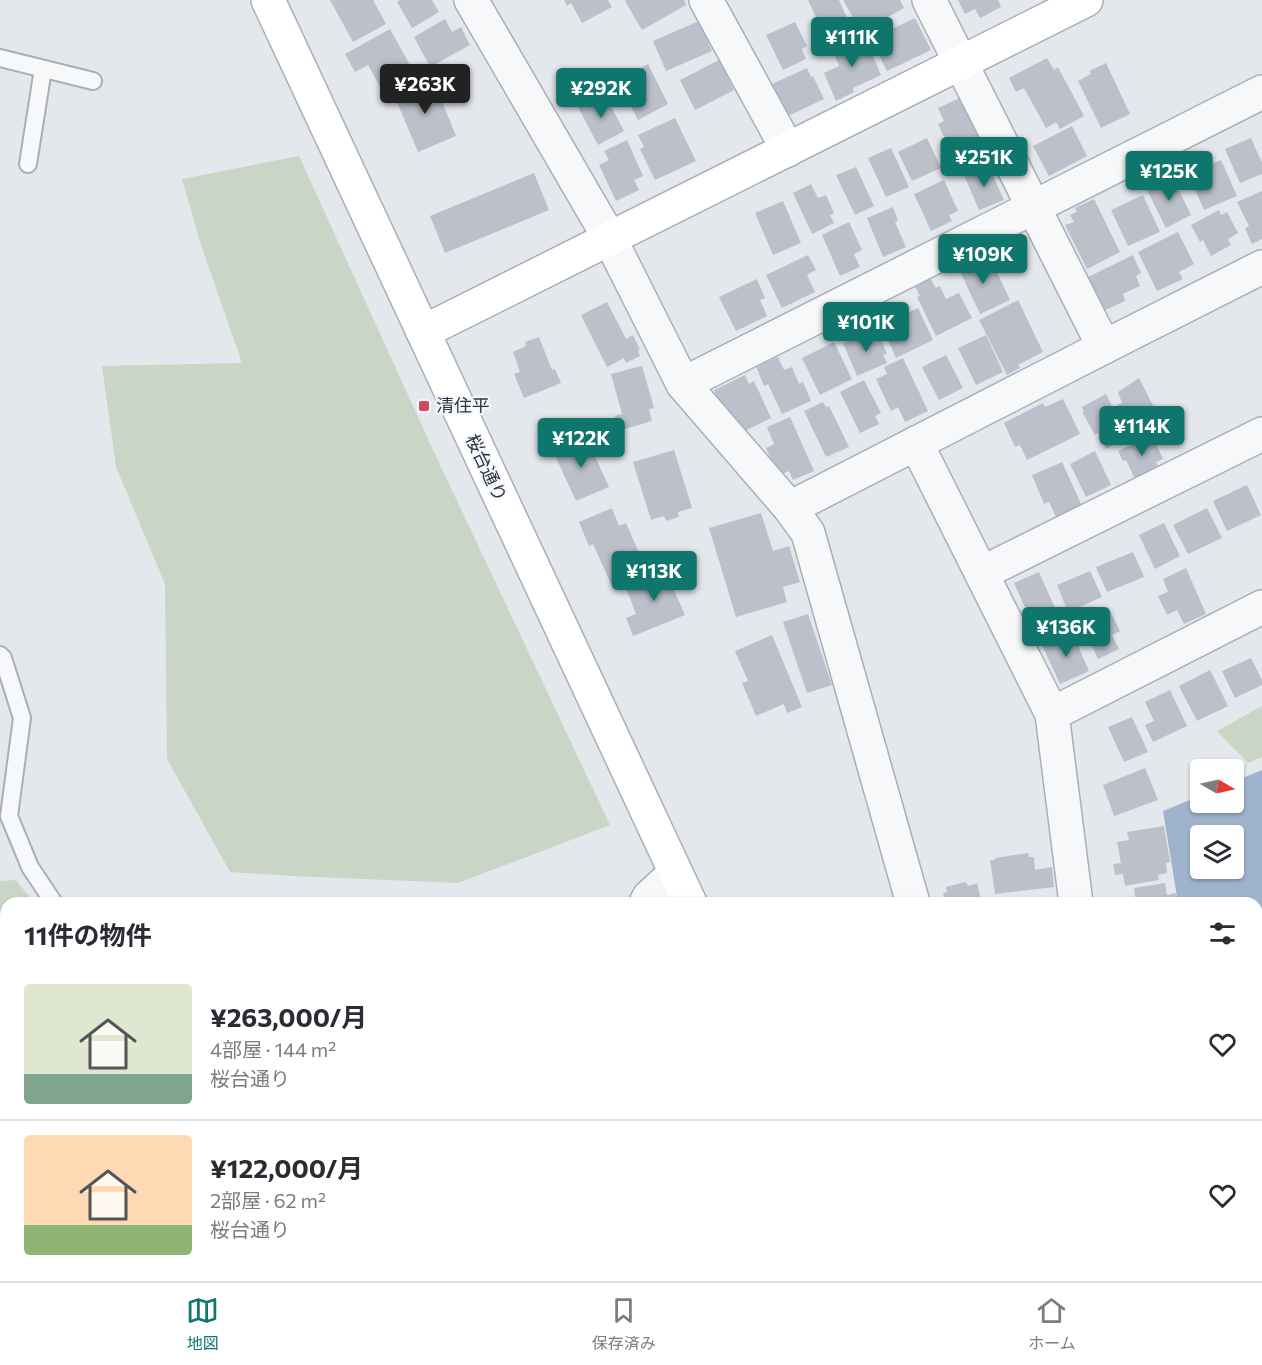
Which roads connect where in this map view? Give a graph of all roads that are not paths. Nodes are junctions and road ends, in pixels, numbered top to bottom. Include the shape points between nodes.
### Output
1 (268, 0) edge
2 (471, 0) edge
3 (706, 0) edge
4 (929, 0) edge
5 (1086, 0) edge
6 (0, 58) edge
7 (961, 63) junction
8 (44, 69) junction
9 (93, 81) dead end
10 (1262, 92) edge
11 (788, 150) junction
12 (28, 164) dead end
13 (1033, 208) junction
14 (610, 239) junction
15 (1262, 267) edge
16 (423, 332) junction
17 (1104, 347) junction
18 (683, 384) junction
19 (1262, 434) edge
20 (916, 443) junction
21 (790, 508) junction
22 (982, 573) junction
23 (1262, 607) edge
24 (0, 655) edge
25 (1052, 714) junction
26 (675, 873) junction
27 (50, 897) edge
28 (649, 897) edge
29 (687, 897) edge
30 (911, 897) edge
31 (1075, 897) edge

1 - 16 street, 桜台通り
2 - 14 street
3 - 11 street
4 - 7 street
5 - 7 street
6 - 8 lane
7 - 11 street
7 - 13 street
8 - 9 lane
8 - 12 lane
10 - 13 street
11 - 14 street
13 - 17 street
13 - 18 street
14 - 16 street
14 - 18 street
15 - 17 street
16 - 26 street, 桜台通り
17 - 20 street
18 - 21 street
19 - 22 street
20 - 21 street
20 - 22 street
21 - 30 street via 808,533
22 - 25 street
23 - 25 street
24 - 27 lane via 22,718 9,816 30,867
25 - 31 street
26 - 28 street
26 - 29 street, 桜台通り

